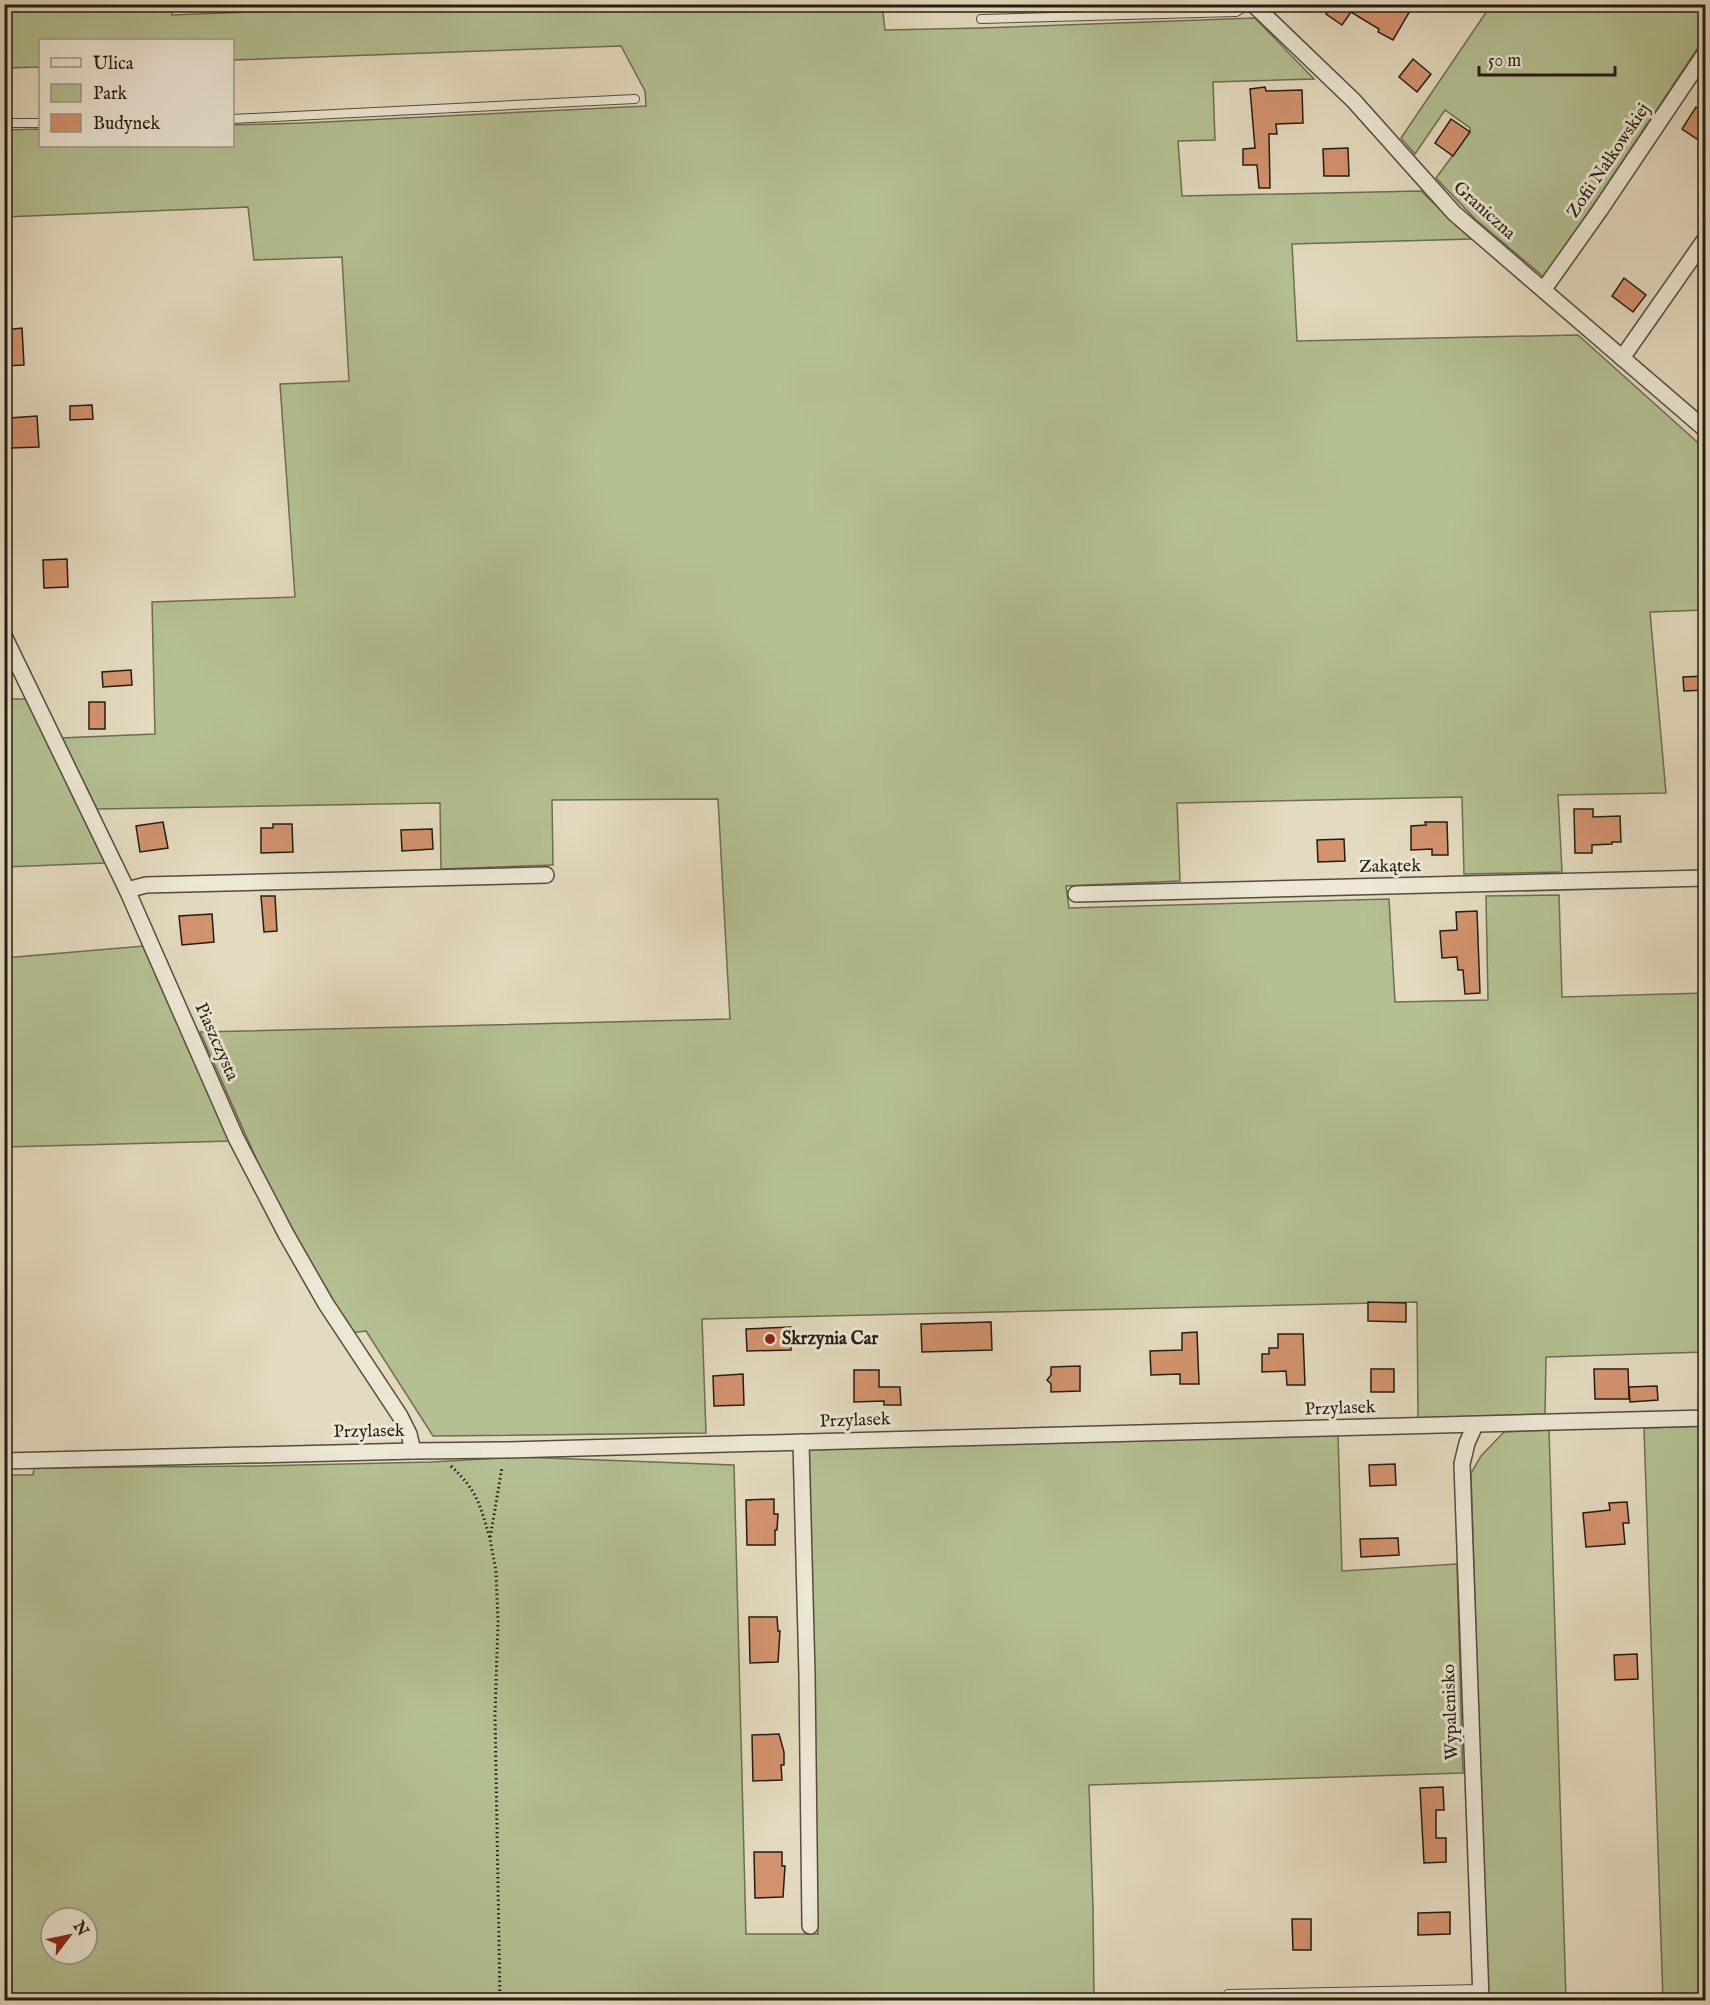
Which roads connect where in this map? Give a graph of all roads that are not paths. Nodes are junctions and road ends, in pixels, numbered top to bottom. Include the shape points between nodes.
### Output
1 (1256, 6) edge
2 (981, 19) dead end
3 (1706, 52) edge
4 (635, 99) dead end
5 (234, 119) edge
6 (4, 123) edge
7 (39, 123) edge
8 (1706, 238) edge
9 (1544, 289) junction
10 (1623, 358) junction
11 (1706, 430) edge
12 (4, 636) edge
13 (546, 875) dead end
14 (1706, 878) edge
15 (127, 890) junction
16 (1076, 894) dead end
17 (1706, 1418) edge
18 (1475, 1425) junction
19 (801, 1442) junction
20 (413, 1451) junction
21 (4, 1461) edge
22 (810, 1926) dead end
23 (1228, 1994) dead end
24 (1480, 1995) edge

1 - 2 lane via 1236,12
1 - 9 street, Graniczna via 1354,101 1454,213
3 - 9 street, Zofii Nałkowskiej
4 - 5 lane
6 - 7 lane
8 - 10 street
9 - 10 street, Graniczna
10 - 11 street, Graniczna
12 - 15 street, Piaszczysta
13 - 15 street via 146,885
14 - 16 street, Zakątek
15 - 20 street, Piaszczysta via 241,1148 326,1304 400,1416
17 - 18 street, Przylasek
18 - 19 street, Przylasek
18 - 24 street, Wypalenisko via 1462,1464
19 - 20 street, Przylasek
19 - 22 street
20 - 21 street, Przylasek
23 - 24 lane

